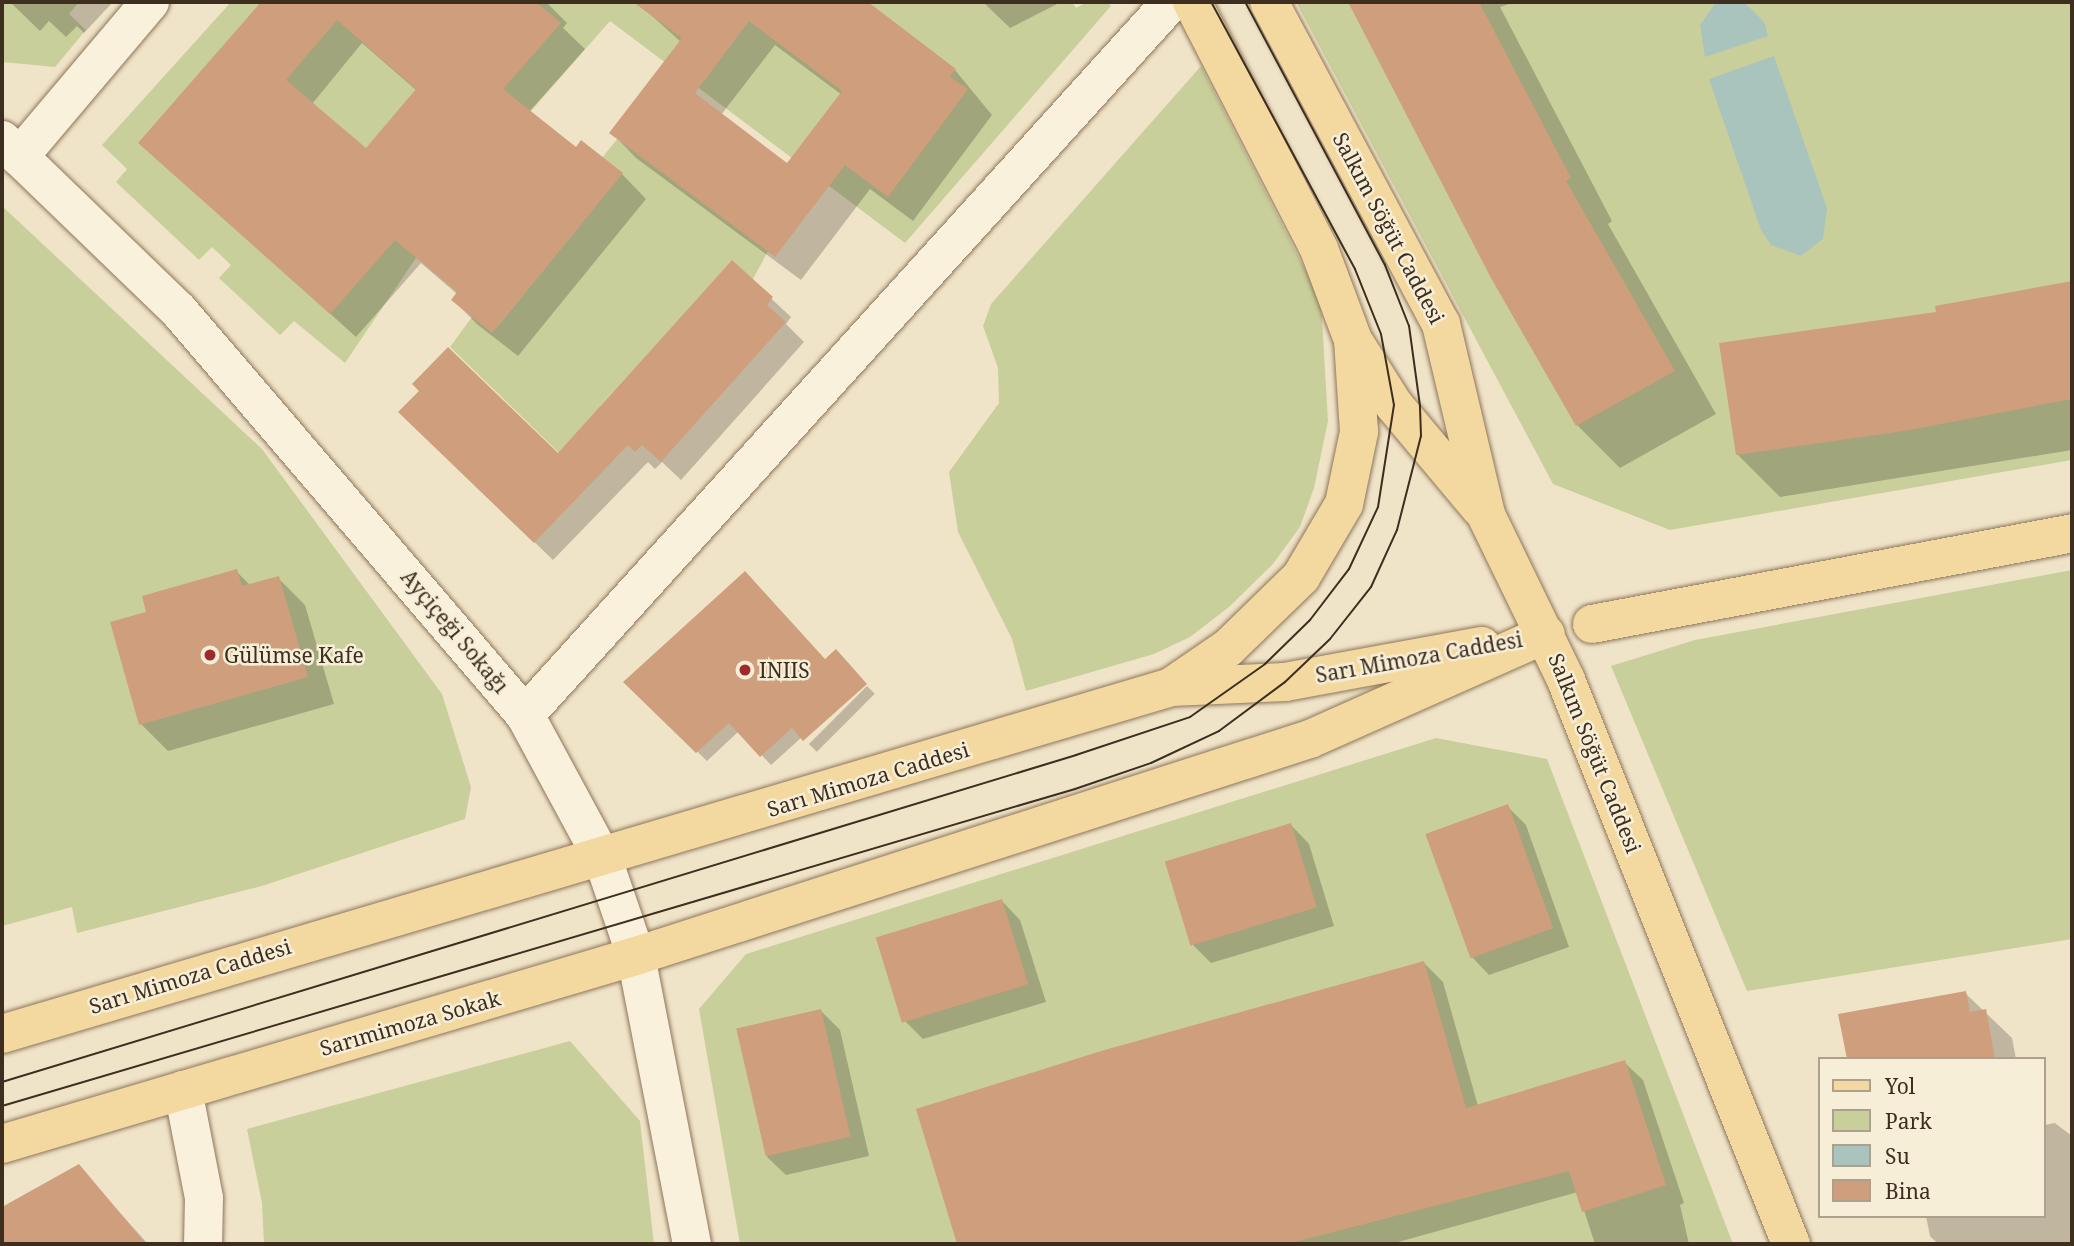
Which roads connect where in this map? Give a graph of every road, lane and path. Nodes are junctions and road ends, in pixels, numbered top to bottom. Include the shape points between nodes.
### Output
1 (150, 2) edge
2 (1171, 2) edge
3 (1192, 2) edge
4 (1269, 2) edge
5 (11, 148) edge
6 (1353, 340) junction
7 (1486, 515) junction
8 (2072, 533) edge
9 (1592, 624) dead end
10 (1546, 634) junction
11 (1171, 687) junction
12 (525, 715) junction
13 (603, 859) junction
14 (636, 956) junction
15 (2, 1034) edge
16 (183, 1090) junction
17 (2, 1144) edge
18 (203, 1244) edge
19 (692, 1244) edge
20 (1791, 1244) edge

1 - 5 street
2 - 12 street
3 - 6 main road via 1319,249
4 - 7 main road, Salkım Söğüt Caddesi via 1441,324
5 - 12 street, Ayçiçeği Sokağı via 179,311
6 - 7 main road via 1394,405
6 - 11 main road via 1359,432 1344,504 1301,577 1228,648
7 - 10 main road, Salkım Söğüt Caddesi
8 - 9 main road
10 - 11 main road, Sarı Mimoza Caddesi via 1285,682
10 - 14 main road, Sarı Mimoza Caddesi via 1310,738
10 - 20 main road, Salkım Söğüt Caddesi
11 - 13 main road, Sarı Mimoza Caddesi
12 - 13 street, Ayçiçeği Sokağı
13 - 14 street, Ayçiçeği Sokağı
13 - 15 main road, Sarı Mimoza Caddesi via 379,918
14 - 16 main road, Sarımimoza Sokak
14 - 19 street, Ayçiçeği Sokağı
16 - 17 main road
16 - 18 street via 204,1198

